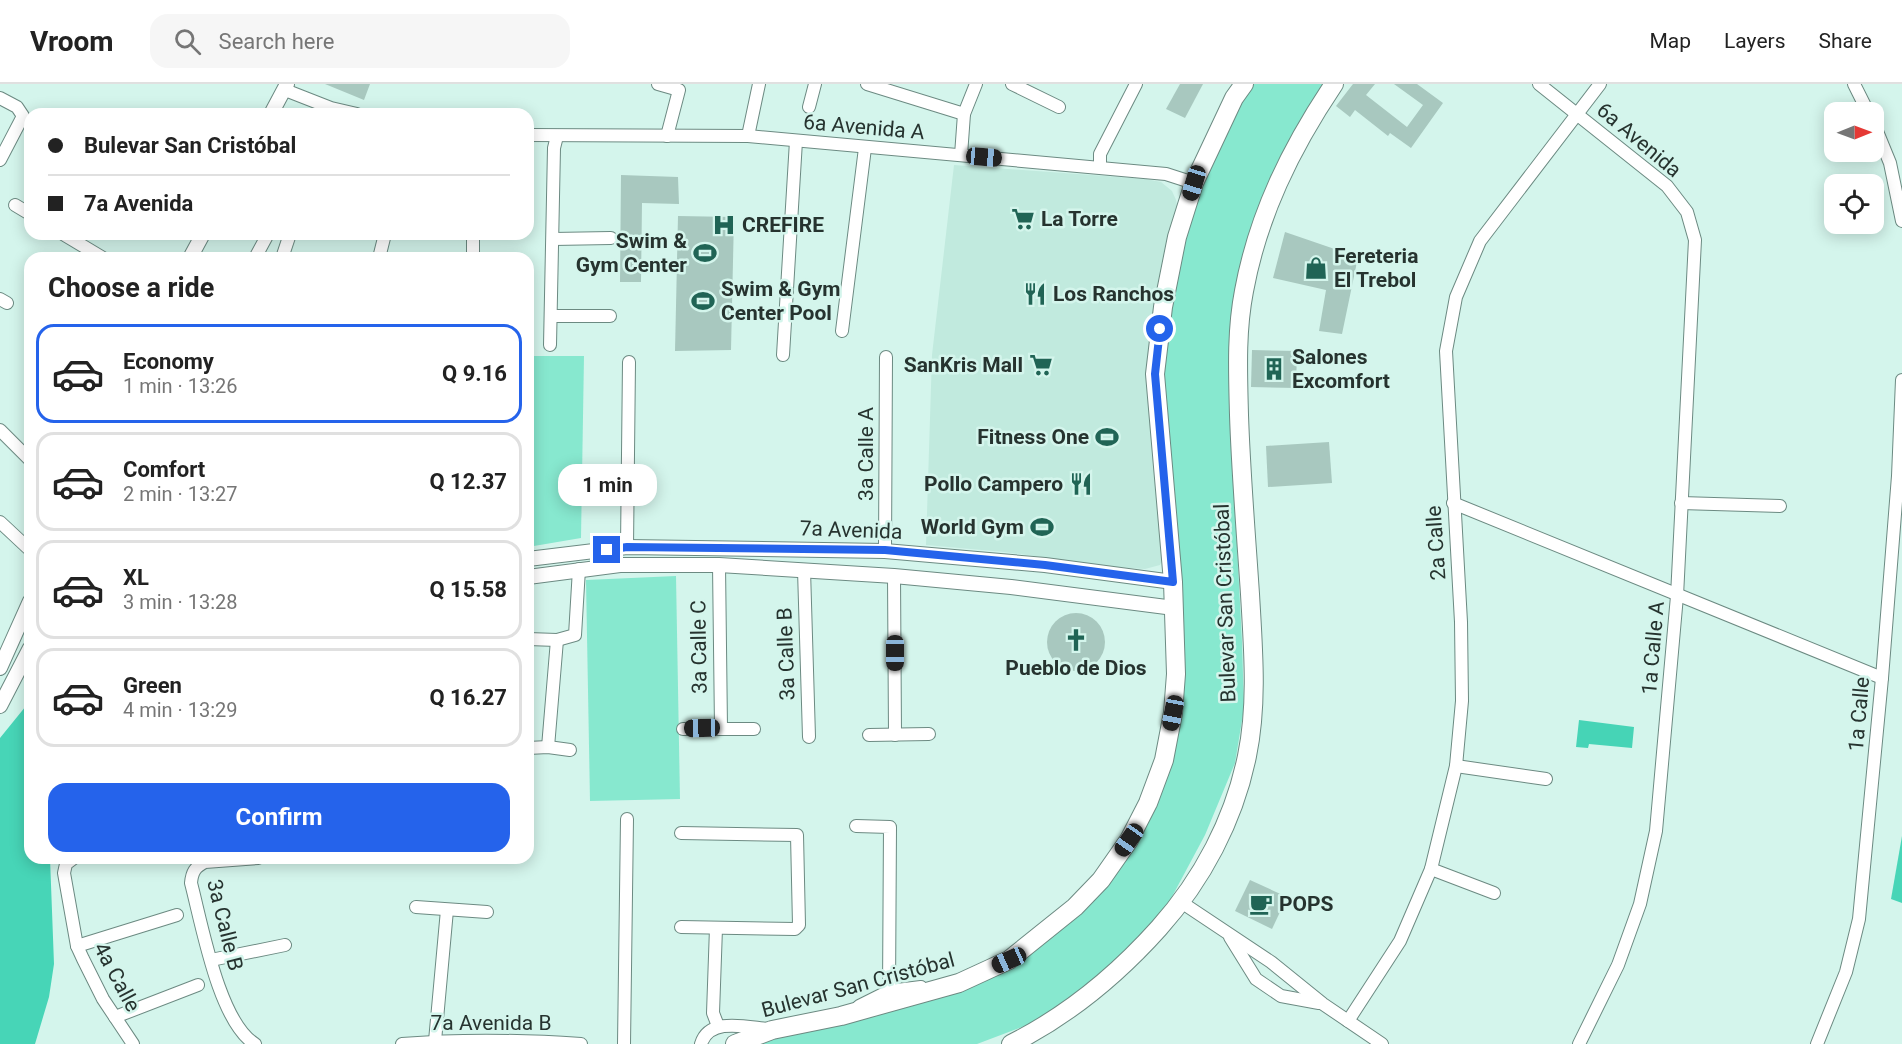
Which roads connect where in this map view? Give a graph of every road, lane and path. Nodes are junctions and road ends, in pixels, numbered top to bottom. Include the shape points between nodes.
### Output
1 (658, 84) edge
2 (759, 84) edge
3 (815, 84) edge
4 (867, 84) edge
5 (976, 84) edge
6 (1012, 84) edge
7 (1136, 84) edge
8 (1244, 84) edge
9 (1334, 84) edge
10 (1539, 84) edge
11 (1600, 84) edge
12 (1854, 84) edge
13 (286, 87) edge
14 (0, 98) edge
15 (1863, 102) edge
16 (809, 107) dead end
17 (1059, 107) dead end
18 (274, 108) edge
19 (324, 108) edge
20 (1577, 112) junction
21 (963, 114) junction
22 (534, 135) edge
23 (557, 136) junction
24 (667, 136) junction
25 (748, 136) junction
26 (796, 141) junction
27 (865, 148) junction
28 (1884, 148) edge
29 (961, 155) junction
30 (0, 160) edge
31 (1100, 167) junction
32 (1194, 183) junction
33 (15, 205) dead end
34 (24, 210) edge
35 (1902, 221) edge
36 (553, 238) junction
37 (611, 238) dead end
38 (73, 240) edge
39 (1695, 240) joint
40 (93, 252) edge
41 (551, 316) junction
42 (610, 316) dead end
43 (842, 331) dead end
44 (550, 345) dead end
45 (783, 355) dead end
46 (886, 357) dead end
47 (629, 362) dead end
48 (1902, 380) edge
49 (0, 430) edge
50 (24, 454) edge
51 (1900, 475) edge
52 (1453, 503) junction
53 (1681, 503) junction
54 (1780, 506) dead end
55 (0, 522) edge
56 (24, 544) edge
57 (627, 547) junction
58 (885, 550) junction
59 (534, 558) edge
60 (1013, 562) junction
61 (719, 566) junction
62 (579, 569) junction
63 (804, 570) junction
64 (534, 576) edge
65 (894, 576) junction
66 (1173, 582) junction
67 (1011, 587) junction
68 (1677, 596) junction
69 (1174, 608) junction
70 (24, 614) edge
71 (534, 639) edge
72 (557, 640) junction
73 (24, 657) edge
74 (0, 668) edge
75 (1882, 678) junction
76 (5, 685) edge
77 (0, 706) edge
78 (721, 728) junction
79 (683, 729) dead end
80 (754, 729) dead end
81 (929, 734) dead end
82 (869, 735) dead end
83 (895, 735) junction
84 (808, 737) dead end
85 (548, 747) junction
86 (534, 748) edge
87 (570, 750) dead end
88 (1456, 766) junction
89 (1546, 779) dead end
90 (627, 819) dead end
91 (856, 826) dead end
92 (681, 833) dead end
93 (66, 864) edge
94 (202, 864) edge
95 (1431, 869) junction
96 (1494, 893) dead end
97 (1181, 902) junction
98 (416, 907) dead end
99 (447, 910) junction
100 (487, 912) dead end
101 (177, 915) dead end
102 (681, 927) dead end
103 (717, 928) junction
104 (1226, 932) junction
105 (285, 945) dead end
106 (77, 946) junction
107 (211, 960) junction
108 (198, 985) dead end
109 (940, 988) junction
110 (889, 991) junction
111 (1323, 1004) junction
112 (841, 1016) junction
113 (114, 1017) junction
114 (1348, 1021) junction
115 (718, 1026) junction
116 (772, 1030) junction
117 (435, 1041) junction
118 (133, 1044) edge
119 (255, 1044) edge
120 (402, 1044) edge
121 (581, 1044) edge
122 (624, 1044) edge
123 (701, 1044) edge
124 (735, 1044) edge
125 (1011, 1044) edge
126 (1382, 1044) edge
127 (1579, 1044) edge
128 (1817, 1044) edge

1 - 24 street via 679,90
2 - 25 street
3 - 16 street
4 - 21 street
5 - 21 street
6 - 17 street
7 - 31 street via 1100,154
8 - 32 main road, Bulevar San Cristóbal
9 - 97 main road, Bulevar San Cristóbal via 1309,122 1270,200 1256,238 1244,291 1238,375 1253,699 1247,756 1228,817 1198,878
10 - 20 street, 6a Avenida
11 - 20 street, 2a Calle
12 - 15 street
13 - 18 street
13 - 19 street
14 - 30 street via 17,107 23,116
20 - 39 street, 6a Avenida via 1667,186 1687,212
20 - 52 street, 2a Calle via 1480,241 1456,297 1446,351
21 - 29 street
22 - 23 street, 6a Avenida A
23 - 24 street, 6a Avenida A
23 - 36 street
24 - 25 street, 6a Avenida A
25 - 26 street, 6a Avenida A
26 - 27 street, 6a Avenida A
26 - 45 street
27 - 29 street, 6a Avenida A
27 - 43 street
28 - 35 street
29 - 31 street, 6a Avenida A
31 - 32 street, 6a Avenida A via 1166,174
32 - 66 main road, Bulevar San Cristóbal via 1177,237 1155,374
33 - 34 street
36 - 37 street
36 - 41 street
38 - 40 street
39 - 53 street, 1a Calle A
41 - 42 street
41 - 44 street
46 - 58 street, 3a Calle A
47 - 57 street
48 - 51 street, 1a Calle
49 - 50 street
51 - 75 street, 1a Calle
52 - 68 street
52 - 88 street, 2a Calle via 1462,701
53 - 54 street
53 - 68 street, 1a Calle A
55 - 56 street
57 - 58 street, 7a Avenida
57 - 59 street, 7a Avenida
58 - 60 street, 7a Avenida
60 - 66 street, 7a Avenida
60 - 67 street
61 - 62 street, 7a Avenida via 620,565
61 - 63 street, 7a Avenida
61 - 78 street, 3a Calle C
62 - 64 street, 7a Avenida
62 - 72 street via 577,631
63 - 65 street, 7a Avenida
63 - 84 street, 3a Calle B
65 - 67 street, 7a Avenida
65 - 83 street
66 - 69 main road, Bulevar San Cristóbal
67 - 69 street, 7a Avenida
68 - 75 street
68 - 127 street, 1a Calle A via 1656,831 1640,904 1618,965
69 - 109 main road, Bulevar San Cristóbal via 1176,674 1171,725 1164,760 1129,840 1101,880 1075,907 1017,954 959,983
70 - 74 street
71 - 72 street
72 - 85 street
73 - 76 street
75 - 128 street, 1a Calle via 1859,919 1846,972
76 - 77 street
78 - 79 street
78 - 80 street
81 - 83 street
82 - 83 street
85 - 86 street
85 - 87 street
88 - 89 street
88 - 95 street, 2a Calle
90 - 122 street
91 - 110 street via 890,827
92 - 103 street via 798,837 798,927
93 - 106 street, 4a Calle via 64,873
94 - 107 street, 3a Calle B via 192,873 191,884
95 - 96 street
95 - 114 street, 2a Calle via 1400,941
97 - 104 street
97 - 125 main road, Bulevar San Cristóbal via 1109,980 1074,1007
98 - 99 street
99 - 100 street
99 - 117 street
101 - 106 street
102 - 103 street
103 - 115 street via 713,1013
104 - 111 street
104 - 111 street via 1256,979 1281,996
105 - 107 street
106 - 113 street, 4a Calle
107 - 119 street, 3a Calle B via 234,1023
108 - 113 street
109 - 110 street
109 - 112 main road, Bulevar San Cristóbal
110 - 112 street
111 - 114 street
112 - 116 main road, Bulevar San Cristóbal
113 - 118 street, 4a Calle
114 - 126 street
115 - 116 street
115 - 123 street
116 - 124 main road, Bulevar San Cristóbal
117 - 120 street, 7a Avenida B
117 - 121 street, 7a Avenida B

